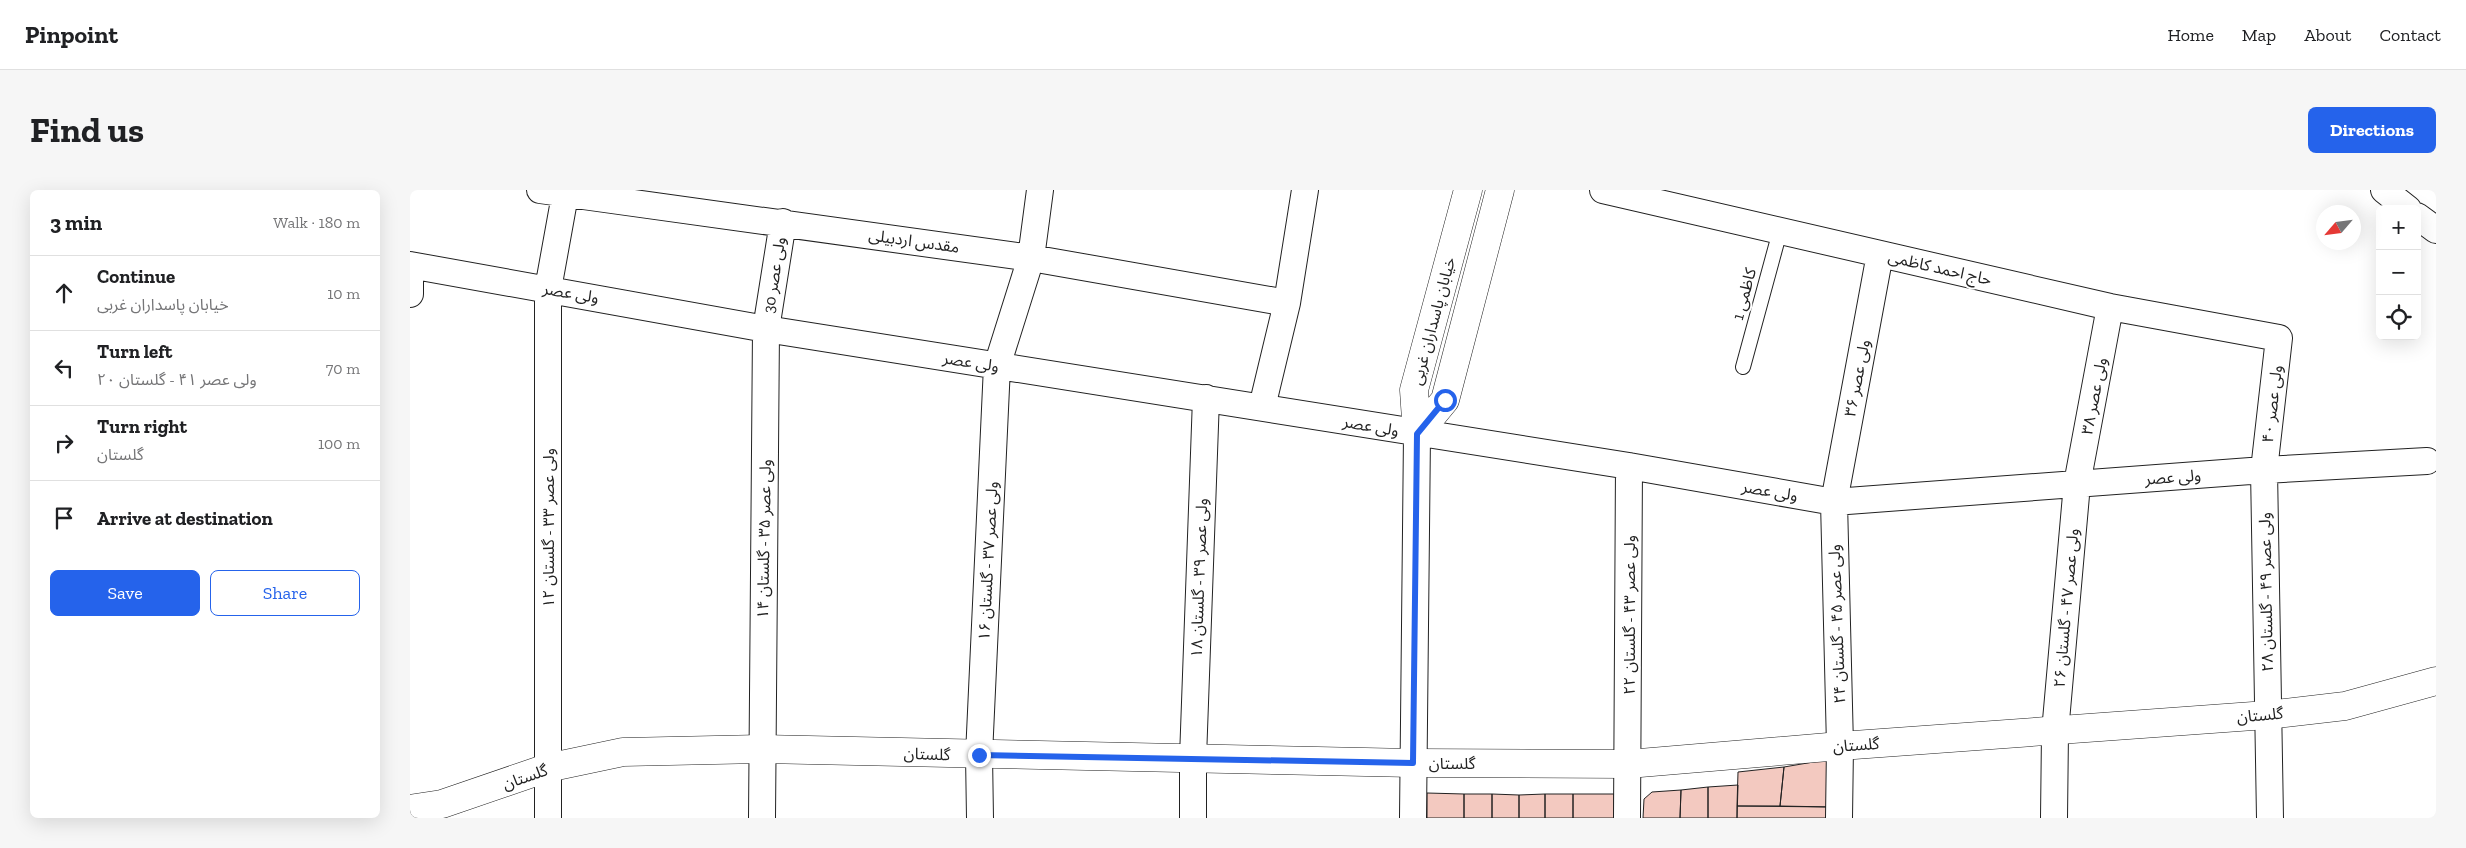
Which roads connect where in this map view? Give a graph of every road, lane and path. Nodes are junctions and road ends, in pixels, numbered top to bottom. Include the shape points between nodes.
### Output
1 (540, 190) edge
2 (1040, 190) edge
3 (1305, 190) edge
4 (1468, 190) edge
5 (1500, 190) edge
6 (1603, 190) edge
7 (2384, 190) edge
8 (565, 195) junction
9 (2403, 205) edge
10 (2421, 219) edge
11 (783, 222) junction
12 (2436, 230) edge
13 (1780, 231) junction
14 (1880, 254) junction
15 (1031, 258) junction
16 (410, 265) edge
17 (548, 289) junction
18 (410, 294) edge
19 (1287, 303) junction
20 (2110, 308) junction
21 (766, 328) junction
22 (2279, 338) joint
23 (997, 366) junction
24 (1743, 367) dead end
25 (1206, 398) junction
26 (1262, 407) junction
27 (1417, 434) junction
28 (2427, 461) dead end
29 (1629, 466) junction
30 (2264, 470) junction
31 (2077, 484) junction
32 (1834, 502) junction
33 (2436, 681) edge
34 (2267, 715) junction
35 (2055, 732) junction
36 (1840, 746) junction
37 (761, 749) junction
38 (979, 755) junction
39 (1193, 758) junction
40 (1413, 763) junction
41 (1628, 764) junction
42 (548, 768) junction
43 (410, 810) edge
44 (548, 818) edge
45 (762, 818) edge
46 (980, 818) edge
47 (1193, 818) edge
48 (1412, 818) edge
49 (1627, 818) edge
50 (1839, 818) edge
51 (2054, 818) edge
52 (2270, 818) edge

1 - 8 street, مقدس اردبیلی
2 - 15 street, ولی عصر ۳۷ - گلستان ۱۶
3 - 19 street
4 - 27 street, خیابان پاسداران غربی via 1414,390
5 - 27 street, خیابان پاسداران غربی via 1445,400
6 - 13 street, حاج احمد کاظمی
7 - 9 street
8 - 11 street, مقدس اردبیلی
8 - 17 street, ولی عصر ۳۳ - گلستان ۱۲
10 - 12 street
11 - 15 street, مقدس اردبیلی
11 - 21 street, ولی عصر 30
13 - 14 street, حاج احمد کاظمی
13 - 24 lane, کاظمی 1
14 - 20 street, حاج احمد کاظمی
14 - 32 street, ولی عصر ۳۶
15 - 19 street, مقدس اردبیلی
15 - 23 street, ولی عصر ۳۷ - گلستان ۱۶
16 - 17 street, ولی عصر
16 - 18 street
17 - 21 street, ولی عصر
17 - 42 street, ولی عصر ۳۳ - گلستان ۱۲
19 - 26 street
20 - 22 street, حاج احمد کاظمی
20 - 31 street, ولی عصر ۳۸
21 - 23 street, ولی عصر
21 - 37 street, ولی عصر ۳۵ - گلستان ۱۴
22 - 30 street, ولی عصر ۴۰
23 - 25 street, ولی عصر
23 - 38 street, ولی عصر ۳۷ - گلستان ۱۶
25 - 26 street, ولی عصر
25 - 39 street, ولی عصر ۳۹ - گلستان ۱۸
26 - 27 street, ولی عصر
27 - 29 street, ولی عصر
27 - 40 street
28 - 30 street, ولی عصر
29 - 32 street, ولی عصر
29 - 41 street, ولی عصر ۴۳ - گلستان ۲۲
30 - 31 street, ولی عصر
30 - 34 street, ولی عصر ۴۹ - گلستان ۲۸
31 - 32 street, ولی عصر
31 - 35 street, ولی عصر ۴۷ - گلستان ۲۶
32 - 36 street, ولی عصر ۴۵ - گلستان ۲۴
33 - 34 street, گلستان via 2345,706
34 - 35 street, گلستان
34 - 52 street, ولی عصر ۴۹ - گلستان ۲۸
35 - 36 street, گلستان
35 - 51 street, ولی عصر ۴۷ - گلستان ۲۶
36 - 41 street, گلستان
36 - 50 street, ولی عصر ۴۵ - گلستان ۲۴
37 - 38 street, گلستان
37 - 42 street, گلستان via 623,752
37 - 45 street, ولی عصر ۳۵ - گلستان ۱۴
38 - 39 street, گلستان
38 - 46 street, ولی عصر ۳۷ - گلستان ۱۶
39 - 40 street, گلستان
39 - 47 street, ولی عصر ۳۹ - گلستان ۱۸
40 - 41 street, گلستان
40 - 48 street
41 - 49 street, ولی عصر ۴۳ - گلستان ۲۲
42 - 43 street, گلستان via 442,804
42 - 44 street, ولی عصر ۳۳ - گلستان ۱۲

